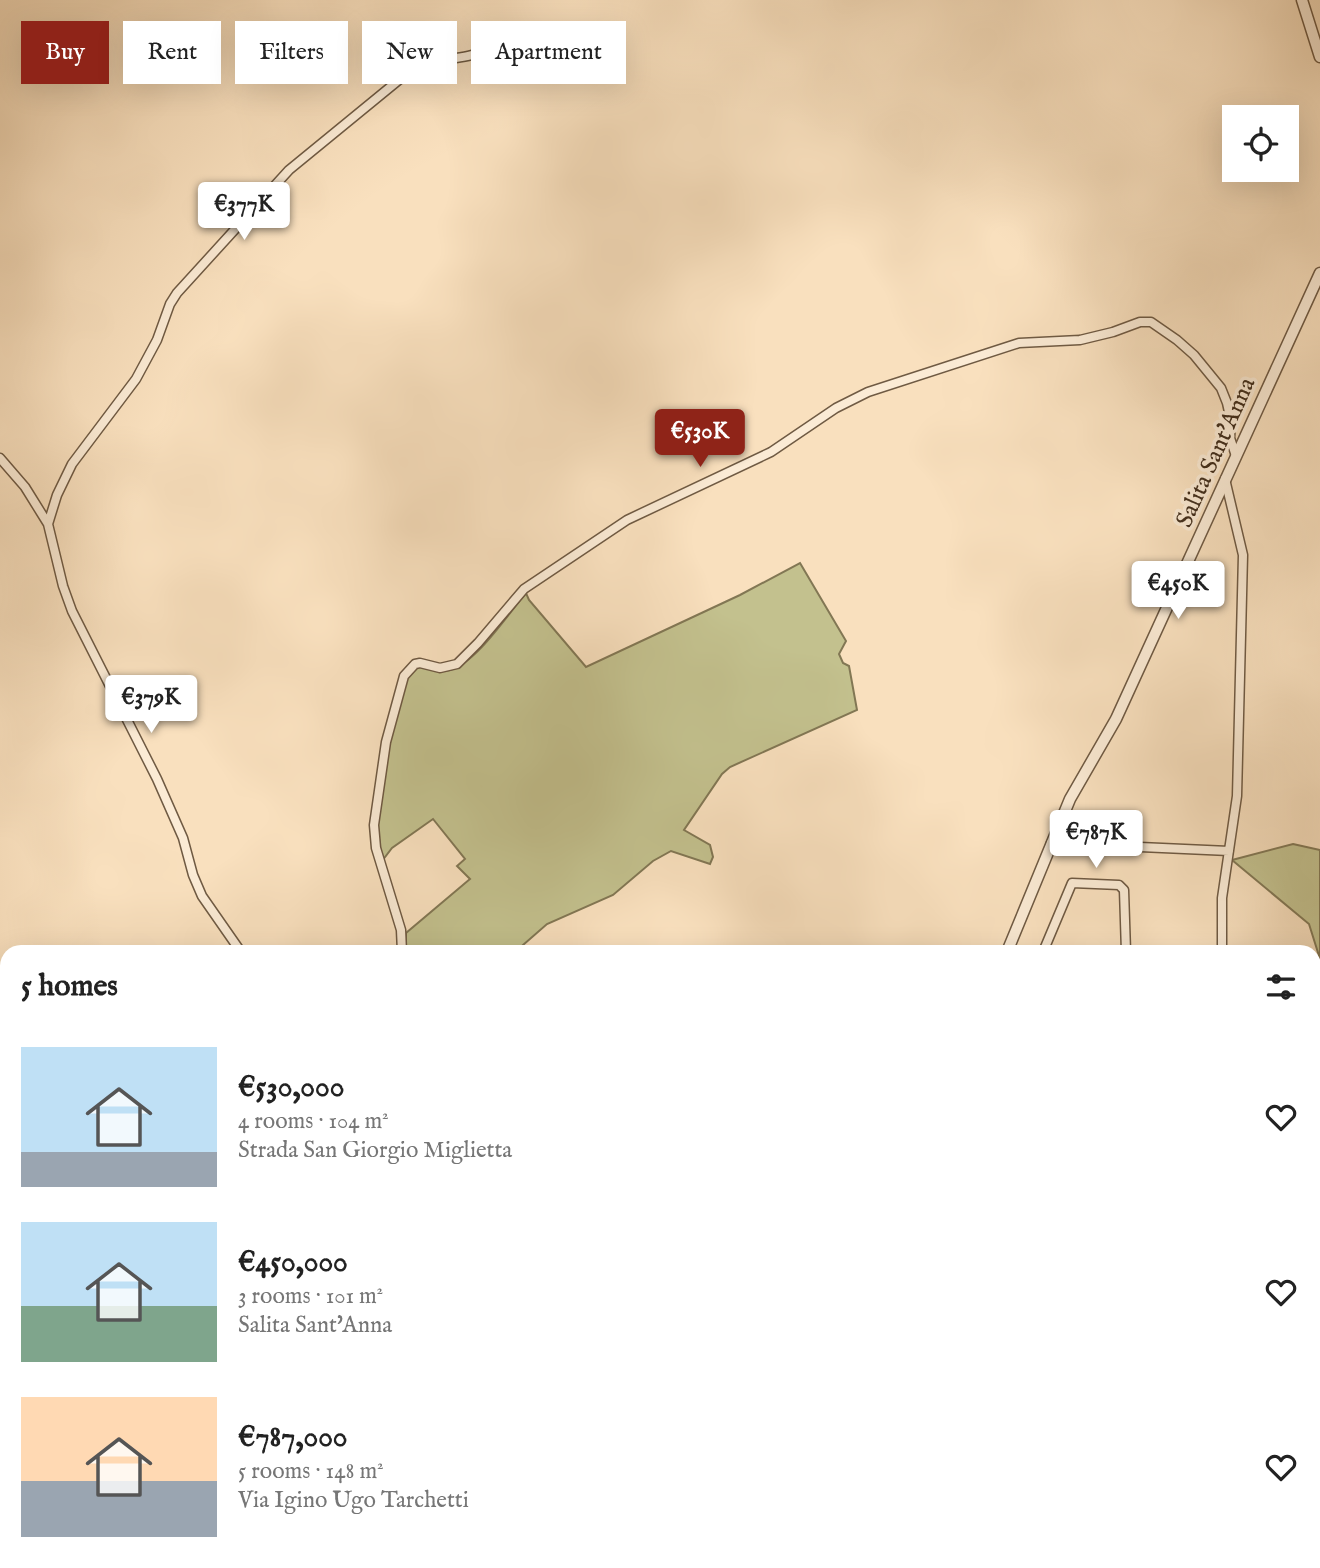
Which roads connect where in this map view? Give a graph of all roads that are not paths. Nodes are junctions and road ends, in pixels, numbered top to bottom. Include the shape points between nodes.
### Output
1 (1302, 0) edge
2 (471, 54) edge
3 (1320, 57) edge
4 (1320, 273) edge
5 (1236, 456) junction
6 (4, 464) edge
7 (1225, 479) junction
8 (48, 524) junction
9 (1051, 843) junction
10 (1229, 851) junction
11 (236, 945) edge
12 (402, 945) edge
13 (1010, 945) edge
14 (1046, 945) edge
15 (1126, 945) edge
16 (1222, 945) edge

1 - 3 street
2 - 8 street via 416,66 289,170 177,293 136,379 72,464
4 - 5 street, Salita Sant'Anna
5 - 7 street, Salita Sant'Anna
5 - 12 street via 1221,388 1177,340 1140,322 1080,340 1019,343 868,392 771,452 627,520 524,589 457,664 440,668 421,663 404,676 386,742 374,825
6 - 8 street
7 - 9 street, Salita Sant'Anna via 1116,719 1079,782
7 - 10 street via 1243,555 1237,796
8 - 11 street via 72,611 157,779 202,897
9 - 10 street
9 - 13 street, Salita Sant'Anna
10 - 16 street
14 - 15 street via 1072,883 1119,885 1124,890

